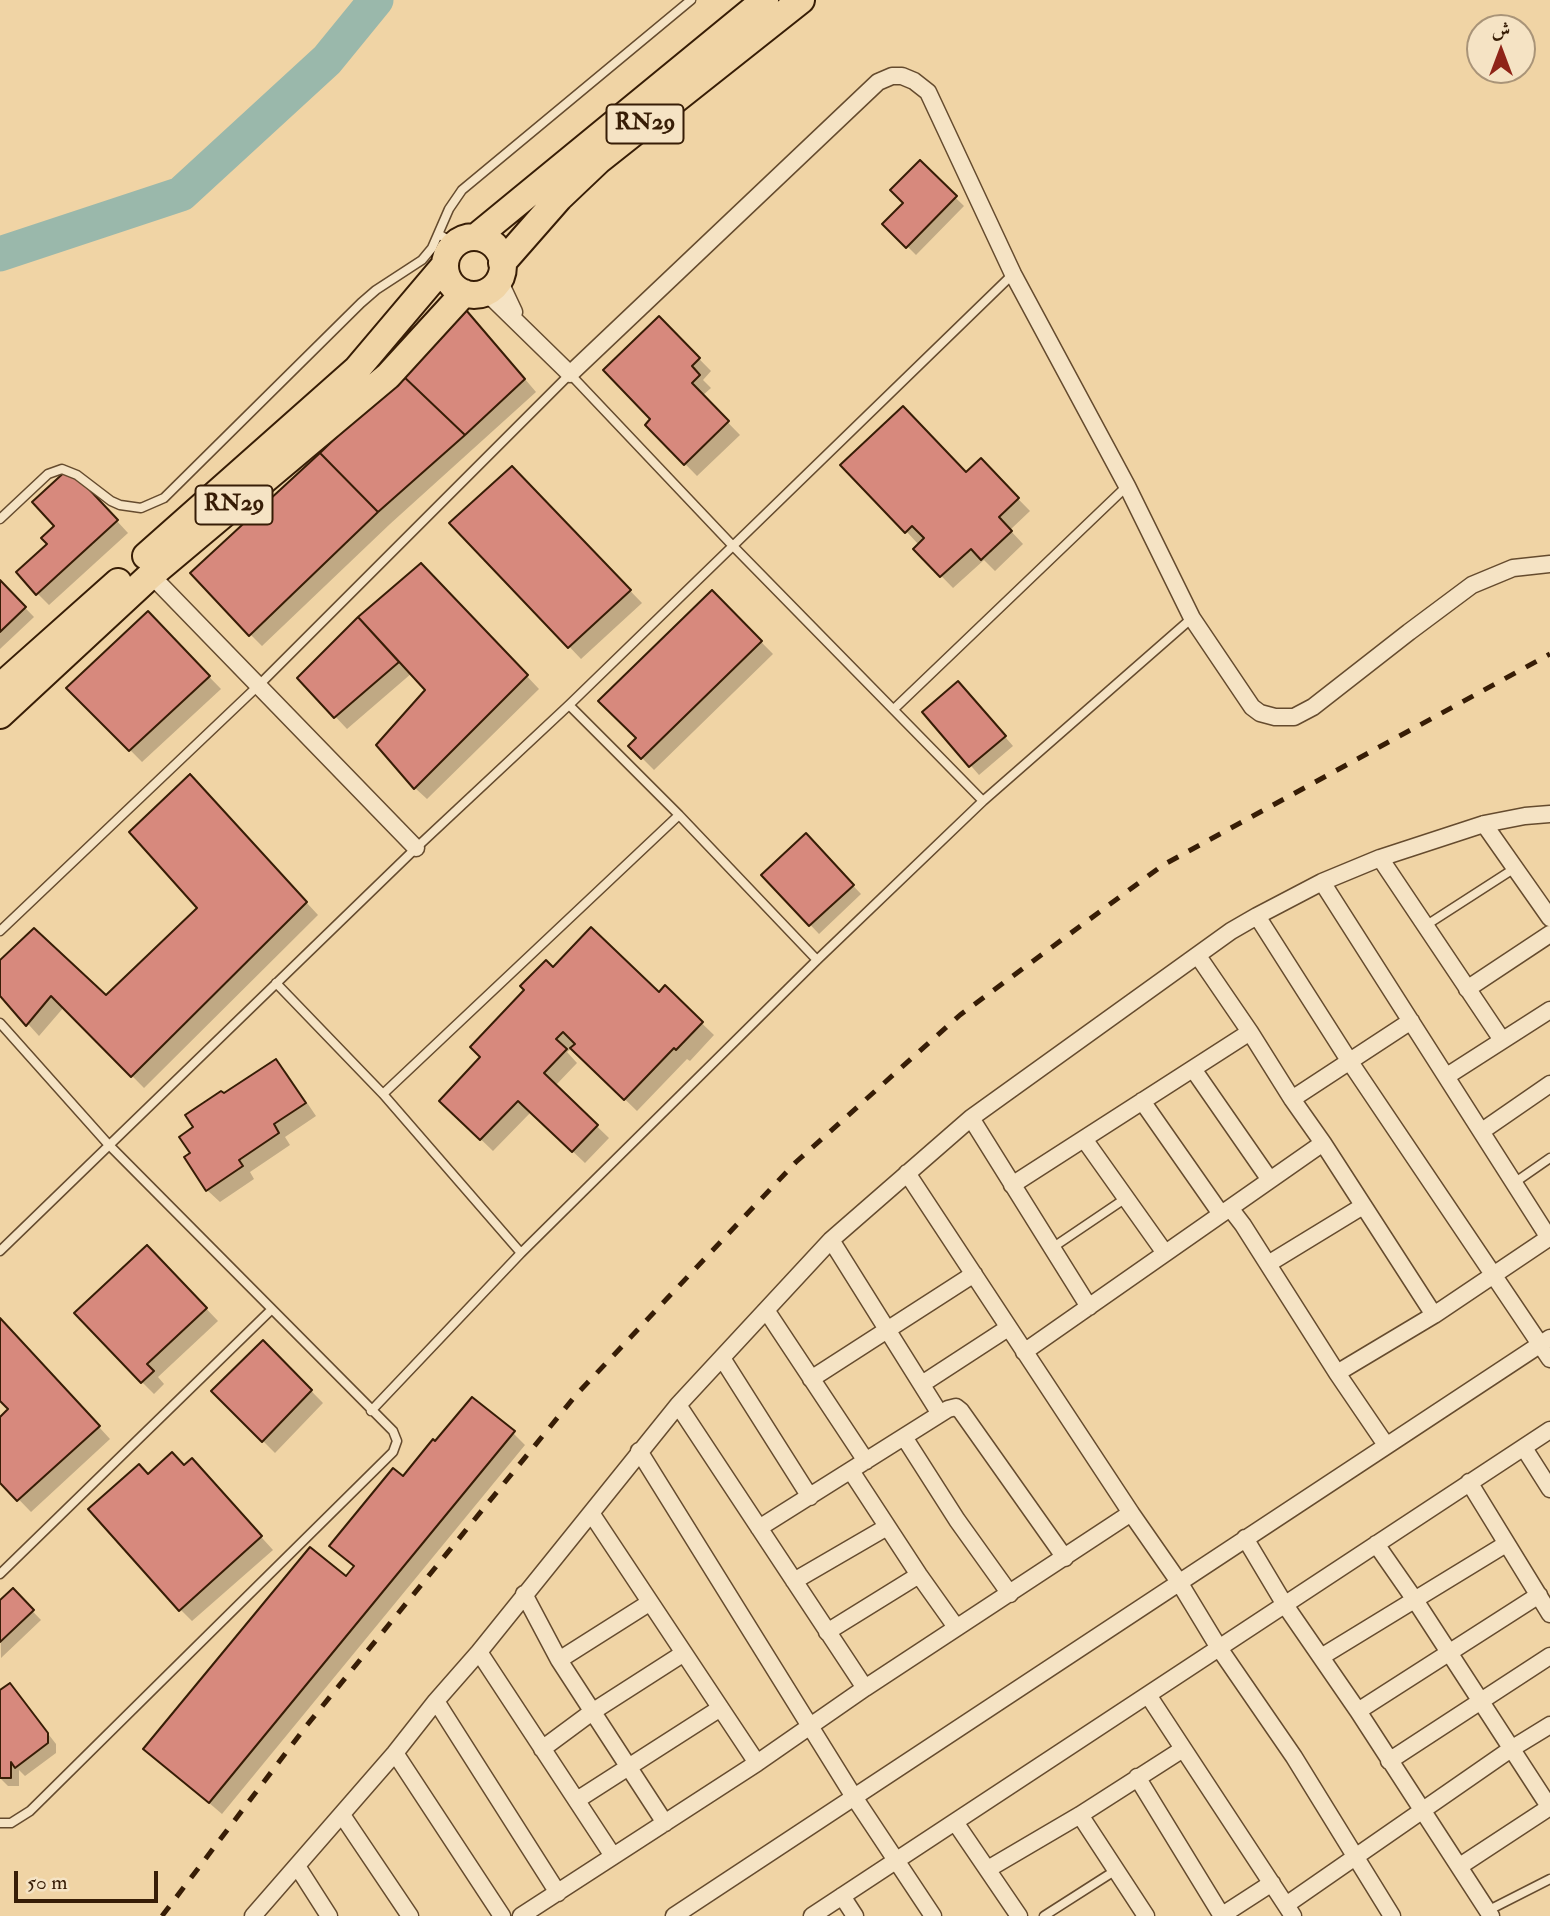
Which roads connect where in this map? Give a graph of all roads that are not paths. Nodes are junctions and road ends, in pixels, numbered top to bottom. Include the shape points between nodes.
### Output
1 (691, 0) edge
2 (765, 0) edge
3 (801, 0) edge
4 (454, 245) junction
5 (1013, 274) junction
6 (488, 282) junction
7 (570, 374) junction
8 (1127, 486) junction
9 (0, 519) edge
10 (732, 545) junction
11 (1550, 564) edge
12 (151, 575) junction
13 (1192, 618) junction
14 (260, 684) junction
15 (10, 687) edge
16 (569, 705) junction
17 (894, 709) junction
18 (0, 715) edge
19 (983, 800) junction
20 (1550, 814) edge
21 (678, 815) junction
22 (1484, 824) junction
23 (416, 848) junction
24 (1380, 858) junction
25 (1515, 868) junction
26 (1322, 882) junction
27 (1257, 915) junction
28 (1550, 917) edge
29 (1425, 926) junction
30 (0, 931) edge
31 (1550, 934) edge
32 (1198, 956) junction
33 (817, 960) junction
34 (276, 983) junction
35 (1467, 989) junction
36 (1550, 1010) edge
37 (1412, 1021) junction
38 (0, 1023) edge
39 (1250, 1032) junction
40 (1502, 1040) junction
41 (1350, 1062) junction
42 (1194, 1069) junction
43 (1447, 1076) junction
44 (1550, 1084) edge
45 (383, 1094) junction
46 (1292, 1100) junction
47 (1142, 1101) junction
48 (971, 1118) junction
49 (1482, 1131) junction
50 (1084, 1139) junction
51 (1323, 1143) junction
52 (108, 1144) junction
53 (1550, 1158) edge
54 (907, 1173) junction
55 (1270, 1180) junction
56 (1514, 1182) junction
57 (1012, 1185) junction
58 (1126, 1198) junction
59 (1363, 1206) junction
60 (1225, 1211) junction
61 (1549, 1238) edge
62 (831, 1240) junction
63 (1052, 1248) junction
64 (0, 1251) edge
65 (521, 1253) junction
66 (1165, 1254) junction
67 (1268, 1264) junction
68 (974, 1274) junction
69 (1494, 1274) junction
70 (1089, 1307) junction
71 (271, 1310) junction
72 (766, 1310) junction
73 (1433, 1315) junction
74 (1008, 1328) junction
75 (888, 1330) junction
76 (1545, 1341) edge
77 (1024, 1352) junction
78 (722, 1358) junction
79 (1550, 1359) edge
80 (1337, 1373) junction
81 (811, 1379) junction
82 (922, 1384) junction
83 (678, 1405) junction
84 (371, 1411) junction
85 (940, 1414) junction
86 (1550, 1430) edge
87 (904, 1437) junction
88 (1386, 1445) junction
89 (1524, 1448) junction
90 (639, 1451) junction
91 (866, 1461) junction
92 (851, 1471) junction
93 (1469, 1482) junction
94 (1550, 1489) edge
95 (810, 1497) junction
96 (591, 1513) junction
97 (1131, 1513) junction
98 (887, 1527) junction
99 (759, 1528) junction
100 (1245, 1538) junction
101 (1376, 1544) junction
102 (1506, 1544) junction
103 (1065, 1558) junction
104 (0, 1574) edge
105 (919, 1575) junction
106 (794, 1581) junction
107 (1179, 1582) junction
108 (524, 1594) junction
109 (1010, 1594) junction
110 (1539, 1595) junction
111 (1415, 1600) junction
112 (649, 1603) junction
113 (1285, 1605) junction
114 (1550, 1614) edge
115 (956, 1627) junction
116 (827, 1632) junction
117 (1219, 1648) junction
118 (479, 1652) junction
119 (1449, 1652) junction
120 (684, 1653) junction
121 (1550, 1656) edge
122 (1321, 1657) junction
123 (559, 1660) junction
124 (865, 1688) junction
125 (1147, 1695) junction
126 (436, 1701) junction
127 (1480, 1702) junction
128 (719, 1709) junction
129 (1358, 1711) junction
130 (592, 1712) junction
131 (1550, 1725) edge
132 (810, 1726) junction
133 (542, 1749) junction
134 (1183, 1749) junction
135 (1511, 1749) junction
136 (395, 1753) junction
137 (1389, 1761) junction
138 (757, 1763) junction
139 (629, 1768) junction
140 (1137, 1777) junction
141 (854, 1797) junction
142 (577, 1800) junction
143 (1550, 1807) edge
144 (1423, 1810) junction
145 (342, 1815) junction
146 (1080, 1815) junction
147 (955, 1822) junction
148 (0, 1823) edge
149 (665, 1823) junction
150 (613, 1856) junction
151 (1355, 1857) junction
152 (897, 1860) junction
153 (297, 1866) junction
154 (1460, 1866) junction
155 (988, 1869) junction
156 (1116, 1870) junction
157 (1550, 1879) edge
158 (1272, 1883) junction
159 (558, 1893) junction
160 (842, 1896) junction
161 (1290, 1911) edge
162 (1490, 1913) edge
163 (253, 1916) edge
164 (329, 1916) edge
165 (410, 1916) edge
166 (502, 1916) edge
167 (521, 1916) edge
168 (674, 1916) edge
169 (812, 1916) edge
170 (855, 1916) edge
171 (933, 1916) edge
172 (1019, 1916) edge
173 (1044, 1916) edge
174 (1146, 1916) edge
175 (1222, 1916) edge
176 (1392, 1916) edge

1 - 4 lane via 471,183 449,209
2 - 4 highway, RN29
3 - 6 highway, RN29 via 599,160 559,198
4 - 6 highway via 450,282
4 - 6 highway via 494,245 500,253
4 - 9 lane via 422,260 361,303 164,498 141,508 120,505 70,471 55,470
4 - 15 highway, RN29 via 356,369
5 - 7 street via 928,92 914,80 892,76 878,82
5 - 8 street
5 - 10 lane
6 - 7 street via 518,321
6 - 12 highway, RN29 via 388,376
7 - 10 lane
7 - 14 lane
8 - 13 street
8 - 17 lane
10 - 16 lane
10 - 17 lane
11 - 13 street via 1513,568 1472,585 1313,707 1294,716 1275,718 1252,707
12 - 14 street
12 - 15 highway, RN29
13 - 19 lane
14 - 23 street
14 - 30 lane
15 - 18 highway, RN29
16 - 21 lane
16 - 23 lane
17 - 19 lane
19 - 33 lane
20 - 22 street
21 - 33 lane
21 - 45 lane
22 - 24 street
22 - 25 street
23 - 34 lane
24 - 26 street
24 - 29 street
25 - 28 street
25 - 29 lane
26 - 27 street
26 - 37 street
27 - 32 street
27 - 41 street
29 - 35 street
31 - 35 street
32 - 39 street
32 - 48 street
33 - 65 lane
34 - 45 lane
34 - 52 lane
35 - 40 street
36 - 40 street
37 - 41 street
37 - 43 street
38 - 52 lane
39 - 42 street
39 - 46 street
40 - 43 street
41 - 46 street
41 - 69 street
42 - 47 street
42 - 55 street
43 - 49 street
44 - 49 street
45 - 65 lane
46 - 51 street
47 - 50 street
47 - 60 street
48 - 54 street
48 - 57 street
49 - 56 street
50 - 57 street
50 - 58 street
51 - 55 street
51 - 59 street
52 - 64 lane
52 - 71 lane
53 - 56 lane
54 - 62 street
54 - 68 street
55 - 60 street
56 - 61 street
57 - 63 street
58 - 63 lane
58 - 66 street
59 - 67 street
59 - 73 street
60 - 66 street
60 - 67 street
61 - 69 street
62 - 72 street
62 - 75 street
63 - 70 street
65 - 84 lane
66 - 70 street
67 - 80 street
68 - 74 street
68 - 75 street
69 - 73 street
69 - 76 street
70 - 77 street
71 - 84 lane
71 - 104 lane
72 - 78 street
72 - 81 street
73 - 80 street
74 - 77 street
74 - 82 street
75 - 81 street
75 - 82 street
76 - 79 street
76 - 88 street
77 - 97 street
78 - 83 street
78 - 95 street
80 - 88 street
81 - 91 street
82 - 85 street
83 - 90 street
83 - 99 street
84 - 148 lane via 393,1431 397,1441 393,1452 30,1811 11,1823
85 - 87 street
85 - 103 street via 956,1407 961,1411
86 - 89 street
87 - 91 street
87 - 109 street
88 - 100 street
89 - 93 street
89 - 94 street
90 - 96 street
90 - 132 street
91 - 92 street
92 - 95 street
92 - 98 street
93 - 101 street
93 - 102 street
95 - 99 street
96 - 108 street
96 - 112 street
97 - 103 street
97 - 107 street
98 - 105 street
98 - 106 street
99 - 106 street
100 - 107 street
100 - 113 street
101 - 111 street
101 - 113 street
102 - 110 street
102 - 111 street
103 - 109 street
105 - 115 street
105 - 116 street
106 - 116 street
107 - 117 street
107 - 141 street
108 - 118 street
108 - 123 street
109 - 115 street
110 - 114 street
110 - 119 street
111 - 119 street
111 - 122 street
112 - 120 street
112 - 123 street
113 - 117 street
113 - 122 street
115 - 124 street
116 - 124 street
117 - 125 street
117 - 151 street
118 - 126 street
118 - 133 street
119 - 127 street
119 - 129 street
120 - 128 street
120 - 130 street
121 - 127 street
122 - 129 street
123 - 130 street
124 - 132 street
125 - 134 street
125 - 147 street
126 - 136 street
126 - 159 street
127 - 135 street
127 - 137 street
128 - 138 street
128 - 139 street
129 - 137 street
130 - 133 street
130 - 139 street
131 - 135 street
132 - 138 street
132 - 141 street
133 - 142 street
134 - 140 street
134 - 158 street
135 - 143 street
135 - 144 street
136 - 145 street
136 - 166 street
137 - 144 street
138 - 149 street
139 - 142 street
139 - 149 street
140 - 146 street
140 - 175 street
141 - 152 street
141 - 168 street
142 - 150 street
143 - 154 street
144 - 151 street
144 - 154 street
145 - 153 street
145 - 165 street
146 - 155 street
146 - 156 street
147 - 152 street
147 - 155 street
149 - 150 street
150 - 159 street
151 - 161 street
151 - 176 street
152 - 160 street
152 - 171 street
153 - 163 street
153 - 164 street
154 - 162 street
155 - 172 street
156 - 173 lane
156 - 174 street
157 - 162 lane
158 - 161 street
158 - 175 street
159 - 167 street
160 - 169 street
160 - 170 street

